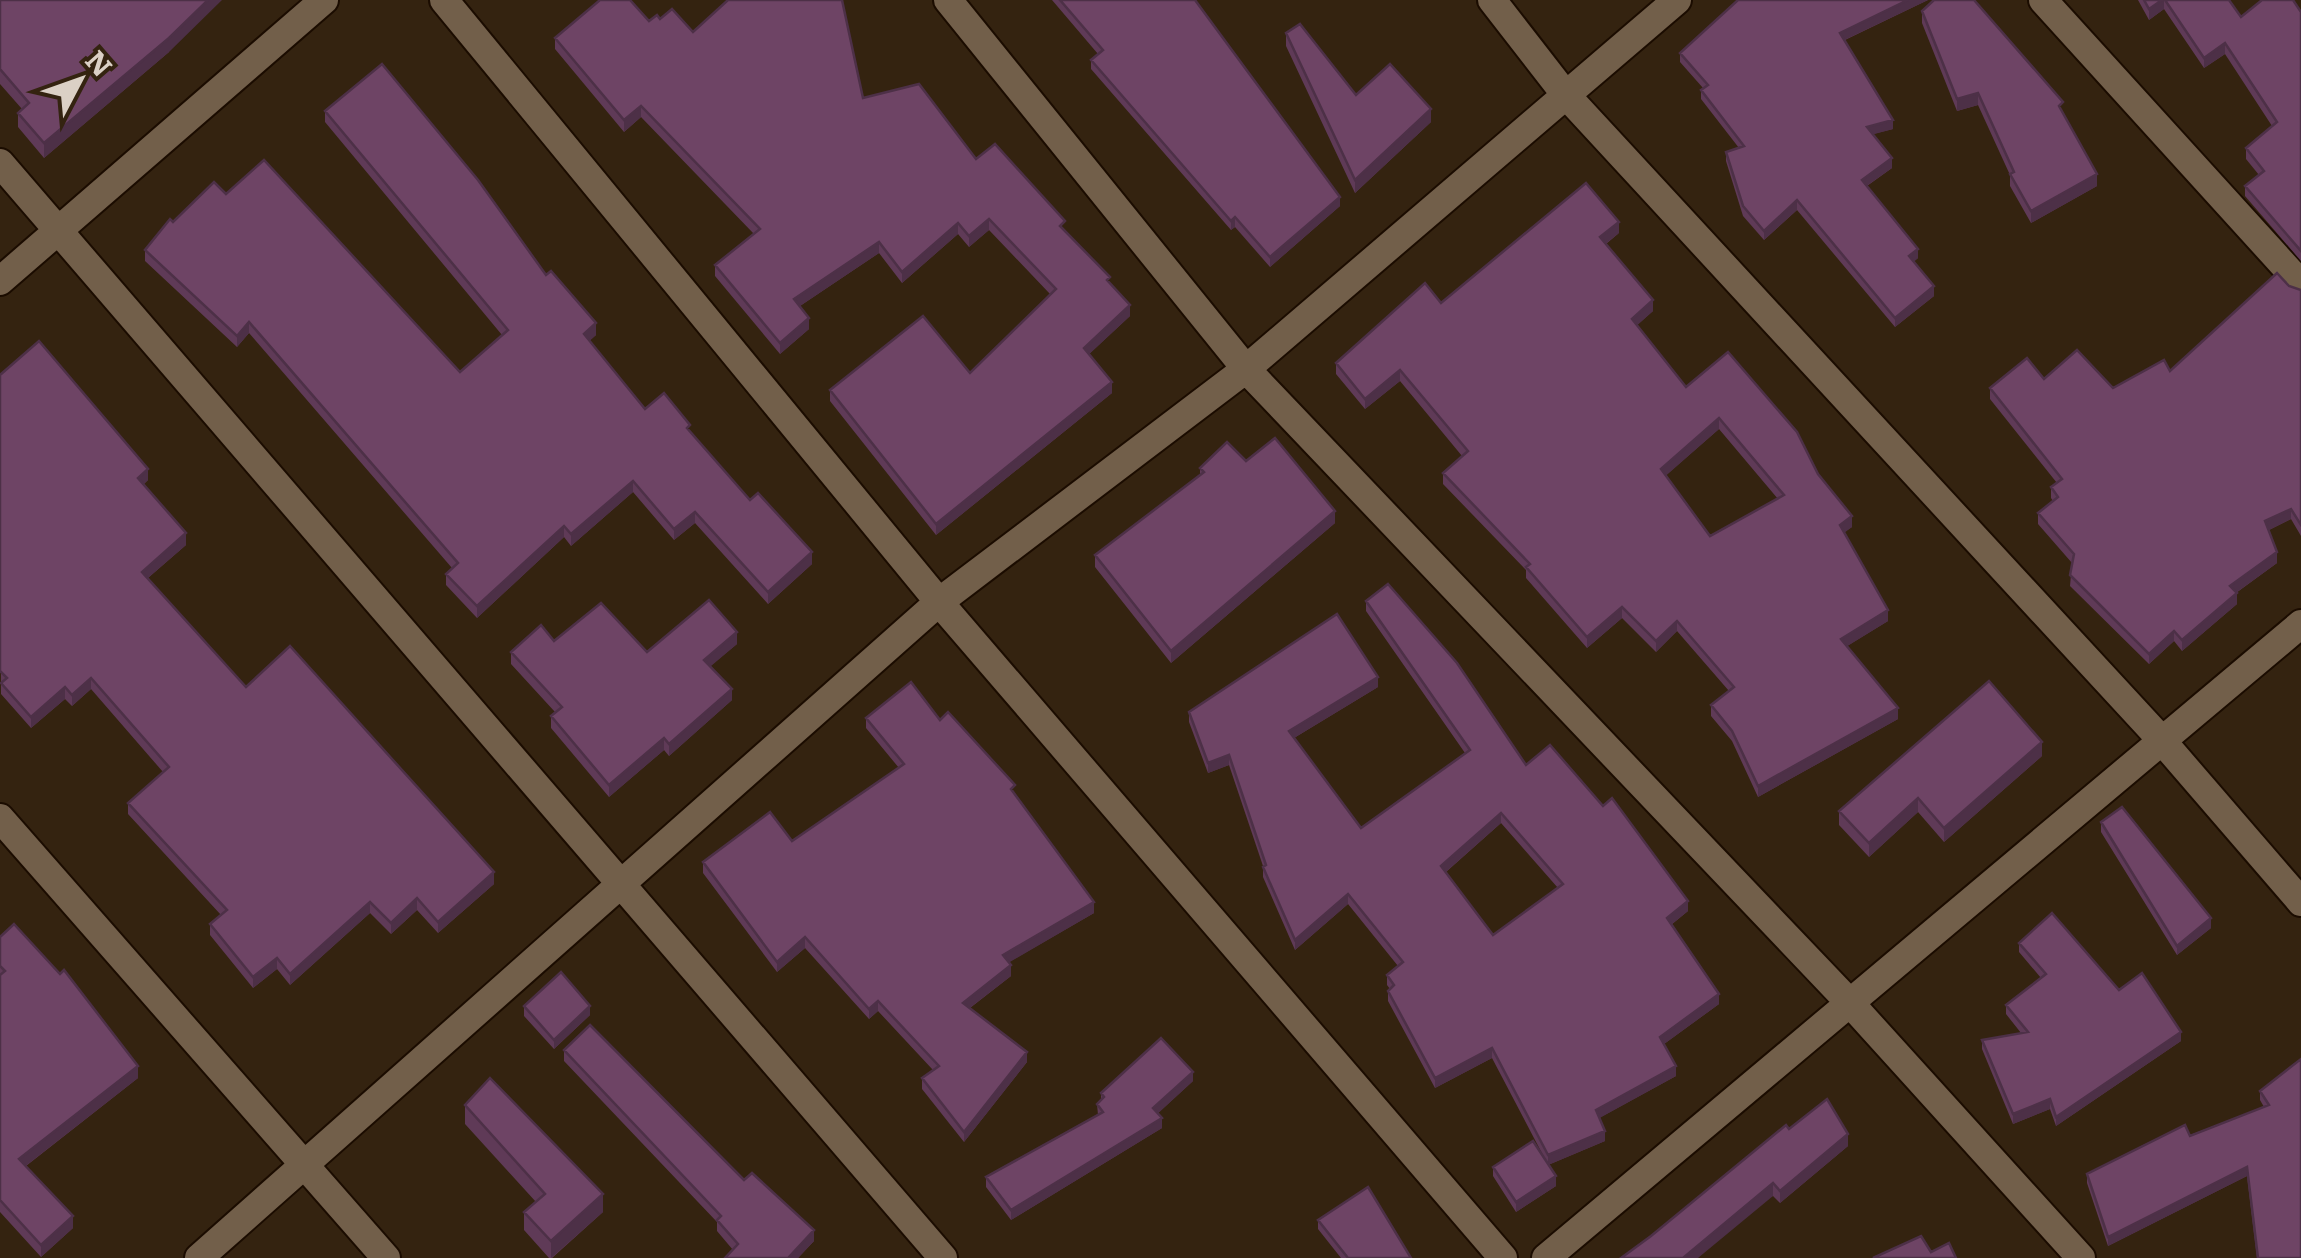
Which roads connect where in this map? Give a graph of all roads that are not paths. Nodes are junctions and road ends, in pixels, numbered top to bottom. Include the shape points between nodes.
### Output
1 (324, 0) edge
2 (444, 0) edge
3 (948, 0) edge
4 (1492, 0) edge
5 (1677, 0) edge
6 (2043, 0) edge
7 (1565, 94) junction
8 (0, 163) edge
9 (58, 230) junction
10 (0, 281) edge
11 (2301, 284) edge
12 (1246, 368) junction
13 (939, 602) junction
14 (2301, 624) edge
15 (2162, 741) junction
16 (0, 818) edge
17 (620, 884) junction
18 (2301, 902) edge
19 (1850, 1003) junction
20 (304, 1164) junction
21 (199, 1258) edge
22 (386, 1258) edge
23 (943, 1258) edge
24 (1504, 1258) edge
25 (1546, 1258) edge
26 (2081, 1258) edge

1 - 9 street
2 - 13 street
3 - 12 street
4 - 7 street
5 - 7 street
6 - 11 street
7 - 12 street
7 - 15 street
8 - 9 street
9 - 10 street
9 - 17 street
12 - 13 street
12 - 19 street
13 - 17 street
13 - 24 street
14 - 15 street
15 - 18 street
15 - 19 street
16 - 20 street
17 - 20 street
17 - 23 street
19 - 25 street
19 - 26 street
20 - 21 street
20 - 22 street

